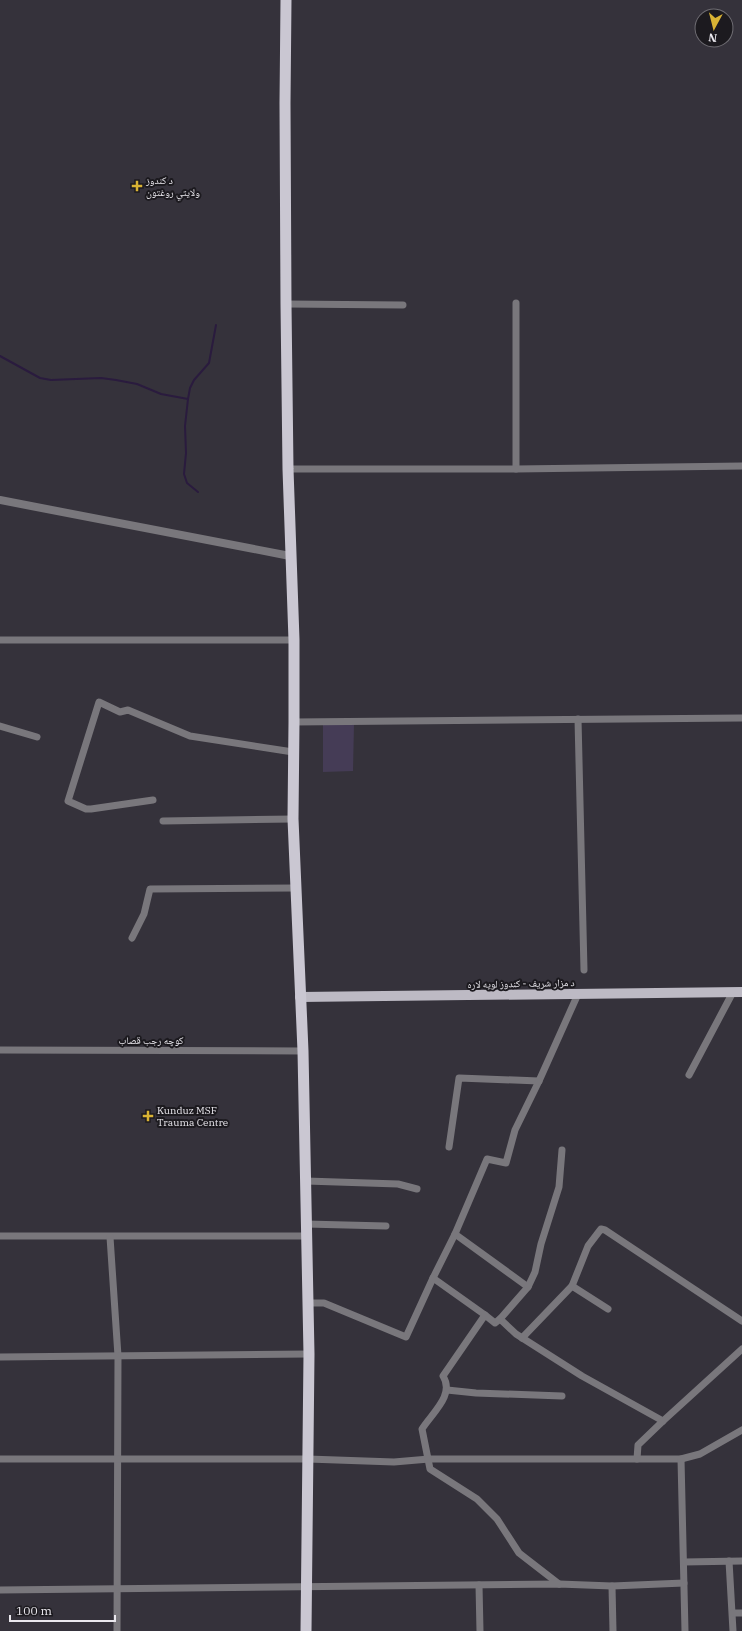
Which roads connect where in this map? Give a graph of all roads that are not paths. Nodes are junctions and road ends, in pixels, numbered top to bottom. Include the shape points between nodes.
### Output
1 (286, 0) edge
2 (516, 303) dead end
3 (286, 304) junction
4 (403, 305) dead end
5 (742, 466) edge
6 (288, 469) junction
7 (516, 469) junction
8 (0, 500) edge
9 (290, 556) junction
10 (0, 640) edge
11 (294, 640) junction
12 (742, 718) edge
13 (578, 720) junction
14 (294, 722) junction
15 (0, 726) edge
16 (37, 737) dead end
17 (294, 752) junction
18 (153, 800) dead end
19 (293, 819) junction
20 (164, 821) dead end
21 (296, 888) junction
22 (132, 938) dead end
23 (584, 970) dead end
24 (738, 992) edge
25 (578, 994) junction
26 (300, 997) junction
27 (0, 1050) edge
28 (303, 1051) junction
29 (689, 1075) dead end
30 (539, 1081) junction
31 (450, 1146) dead end
32 (562, 1150) dead end
33 (306, 1181) junction
34 (417, 1189) dead end
35 (306, 1224) junction
36 (386, 1226) dead end
37 (455, 1234) junction
38 (0, 1236) edge
39 (306, 1236) junction
40 (110, 1237) junction
41 (433, 1278) junction
42 (572, 1286) junction
43 (528, 1287) junction
44 (308, 1303) junction
45 (608, 1309) dead end
46 (485, 1315) junction
47 (500, 1319) junction
48 (742, 1321) edge
49 (522, 1338) junction
50 (742, 1350) edge
51 (309, 1354) junction
52 (118, 1356) junction
53 (0, 1357) edge
54 (447, 1390) junction
55 (562, 1396) dead end
56 (663, 1421) junction
57 (742, 1430) edge
58 (0, 1459) edge
59 (118, 1459) junction
60 (308, 1459) junction
61 (429, 1459) junction
62 (638, 1459) junction
63 (681, 1459) junction
64 (729, 1561) junction
65 (742, 1561) edge
66 (684, 1562) junction
67 (684, 1583) junction
68 (559, 1584) junction
69 (479, 1585) junction
70 (612, 1586) junction
71 (306, 1587) junction
72 (0, 1590) edge
73 (118, 1590) junction
74 (733, 1613) junction
75 (742, 1614) edge
76 (117, 1631) edge
77 (306, 1631) edge
78 (480, 1631) edge
79 (613, 1631) edge
80 (685, 1631) edge
81 (733, 1631) edge

1 - 3 highway
2 - 7 street
3 - 4 street
3 - 6 highway
5 - 7 street
6 - 7 street
6 - 9 highway
8 - 9 street
9 - 11 highway
10 - 11 street
11 - 14 highway
12 - 13 street
13 - 14 street
13 - 23 street
14 - 17 highway
15 - 16 street
17 - 18 street via 190,736 128,710 120,712 99,702 68,801 92,809
17 - 19 highway
19 - 20 street
19 - 21 highway
21 - 22 street via 150,889 144,914
21 - 26 highway
24 - 25 main road, د مزار شریف - کندوز لویه لاره
24 - 29 street
25 - 26 main road, د مزار شریف - کندوز لویه لاره
25 - 30 street
26 - 28 highway
27 - 28 street, کوچه رجب قصاب
28 - 33 highway
30 - 31 street via 459,1078
30 - 37 street via 515,1130 506,1163 487,1159
32 - 43 street via 559,1187 538,1262
33 - 34 street via 398,1184
33 - 35 highway
35 - 36 street
35 - 39 highway
37 - 41 street
37 - 43 street
38 - 40 street
39 - 40 street
39 - 44 highway
40 - 52 street
41 - 44 street via 406,1337 324,1304
41 - 46 street
42 - 45 street
42 - 48 street via 588,1246 599,1230 605,1230
42 - 49 street
43 - 47 street
44 - 51 highway
46 - 47 street via 495,1323
46 - 54 street via 443,1376 447,1382
47 - 49 street
49 - 56 street via 582,1376
50 - 56 street
51 - 52 street
51 - 60 highway
52 - 53 street
52 - 59 street
54 - 55 street
54 - 61 street via 422,1429
56 - 62 street via 638,1445
57 - 63 street via 700,1454
58 - 59 street
59 - 60 street
59 - 73 street
60 - 61 street via 394,1462
60 - 71 highway
61 - 62 street
61 - 68 street via 430,1469 477,1499 497,1519 519,1553
62 - 63 street
63 - 66 street
64 - 65 street
64 - 66 street
64 - 74 street
66 - 67 street
67 - 70 street
67 - 80 street
68 - 69 street
68 - 70 street
69 - 71 street
69 - 78 street
70 - 79 street
71 - 73 street
71 - 77 highway
72 - 73 street
73 - 76 street
74 - 75 street
74 - 81 street

